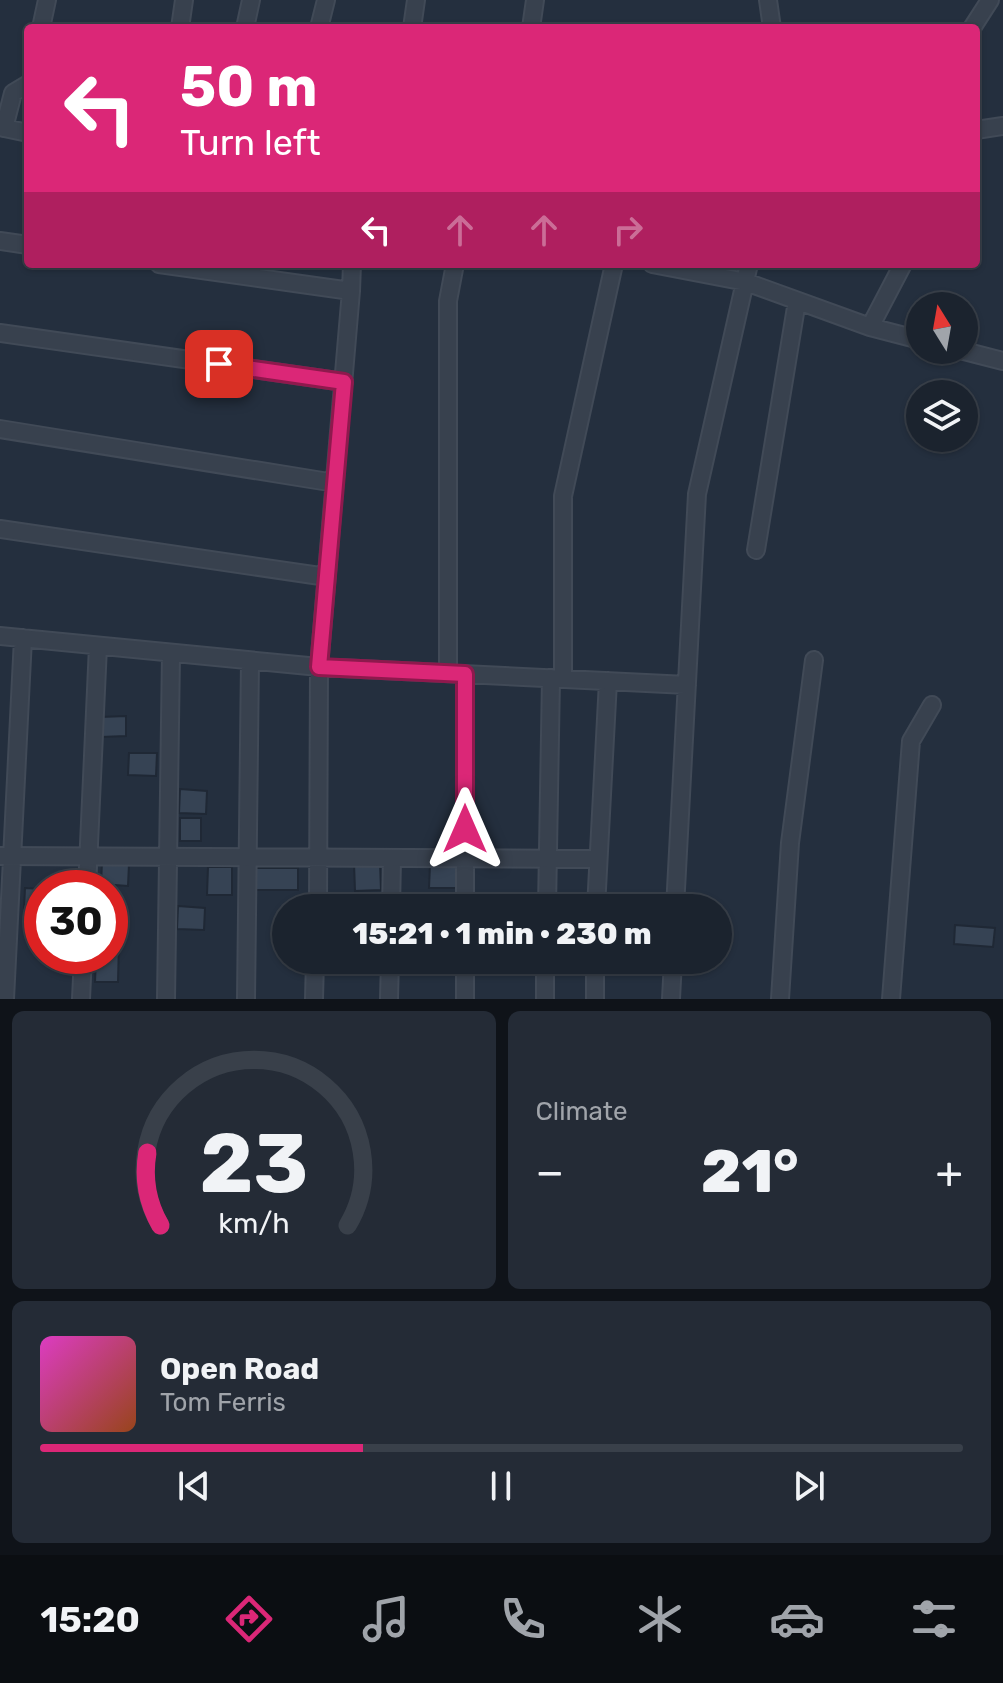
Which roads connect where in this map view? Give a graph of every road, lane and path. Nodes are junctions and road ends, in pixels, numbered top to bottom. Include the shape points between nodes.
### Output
1 (47, 0) edge
2 (184, 0) edge
3 (251, 0) edge
4 (326, 0) edge
5 (416, 0) edge
6 (535, 0) edge
7 (768, 0) edge
8 (990, 0) edge
9 (42, 24) edge
10 (181, 24) edge
11 (246, 24) edge
12 (320, 24) edge
13 (413, 24) edge
14 (532, 24) edge
15 (771, 24) edge
16 (975, 24) edge
17 (24, 86) edge
18 (1003, 126) edge
19 (2, 127) edge
20 (980, 129) edge
21 (24, 132) edge
22 (0, 241) edge
23 (24, 244) edge
24 (187, 268) edge
25 (352, 268) edge
26 (454, 268) edge
27 (613, 268) edge
28 (673, 268) edge
29 (748, 268) edge
30 (901, 268) edge
31 (746, 282) junction
32 (351, 291) junction
33 (797, 301) junction
34 (870, 327) junction
35 (0, 333) edge
36 (906, 336) edge
37 (978, 355) edge
38 (1003, 361) edge
39 (344, 382) junction
40 (0, 429) edge
41 (335, 483) junction
42 (0, 529) edge
43 (756, 550) dead end
44 (327, 577) junction
45 (0, 636) edge
46 (23, 638) junction
47 (98, 646) junction
48 (171, 654) junction
49 (814, 660) dead end
50 (250, 661) junction
51 (319, 667) junction
52 (457, 674) junction
53 (557, 679) junction
54 (608, 681) junction
55 (687, 685) junction
56 (932, 705) dead end
57 (7, 856) edge
58 (88, 857) junction
59 (169, 858) junction
60 (245, 858) junction
61 (320, 859) junction
62 (392, 859) junction
63 (598, 859) junction
64 (465, 860) junction
65 (547, 860) junction
66 (88, 870) edge
67 (319, 894) edge
68 (391, 894) edge
69 (465, 894) edge
70 (547, 894) edge
71 (597, 894) edge
72 (676, 894) edge
73 (82, 974) edge
74 (315, 974) edge
75 (390, 974) edge
76 (465, 974) edge
77 (545, 974) edge
78 (595, 974) edge
79 (672, 974) edge
80 (5, 999) edge
81 (81, 999) edge
82 (166, 999) edge
83 (246, 999) edge
84 (314, 999) edge
85 (389, 999) edge
86 (465, 999) edge
87 (545, 999) edge
88 (595, 999) edge
89 (671, 999) edge
90 (780, 999) edge
91 (891, 999) edge

1 - 9 street
2 - 10 street
3 - 11 street
4 - 12 street
5 - 13 street
6 - 14 street
7 - 15 street
8 - 16 street
17 - 19 street via 13,93
18 - 20 street
19 - 21 street
22 - 23 street
24 - 32 street
25 - 32 street
26 - 52 street via 448,301
27 - 53 street via 563,496
28 - 31 street
29 - 31 street
30 - 34 street
31 - 33 street
31 - 55 street via 697,494
32 - 39 street
33 - 34 street
33 - 43 street
34 - 36 street
35 - 39 street
37 - 38 street
39 - 41 street
40 - 41 street
41 - 44 street
42 - 44 street
44 - 51 street
45 - 46 street
46 - 47 street
46 - 57 street
47 - 48 street
47 - 58 street
48 - 50 street
48 - 59 street
49 - 90 street via 790,843
50 - 51 street
50 - 60 street
51 - 52 street
51 - 61 street
52 - 53 street
52 - 64 street
53 - 54 street
53 - 65 street
54 - 55 street
54 - 63 street
55 - 72 street
56 - 91 street via 911,741
57 - 58 street
57 - 80 street
58 - 59 street
58 - 66 street
59 - 60 street
59 - 82 street
60 - 61 street
60 - 83 street
61 - 62 street
61 - 67 street
62 - 64 street
62 - 68 street
63 - 65 street
63 - 71 street
64 - 65 street
64 - 69 street
65 - 70 street
73 - 81 street
74 - 84 street
75 - 85 street
76 - 86 street
77 - 87 street
78 - 88 street
79 - 89 street

